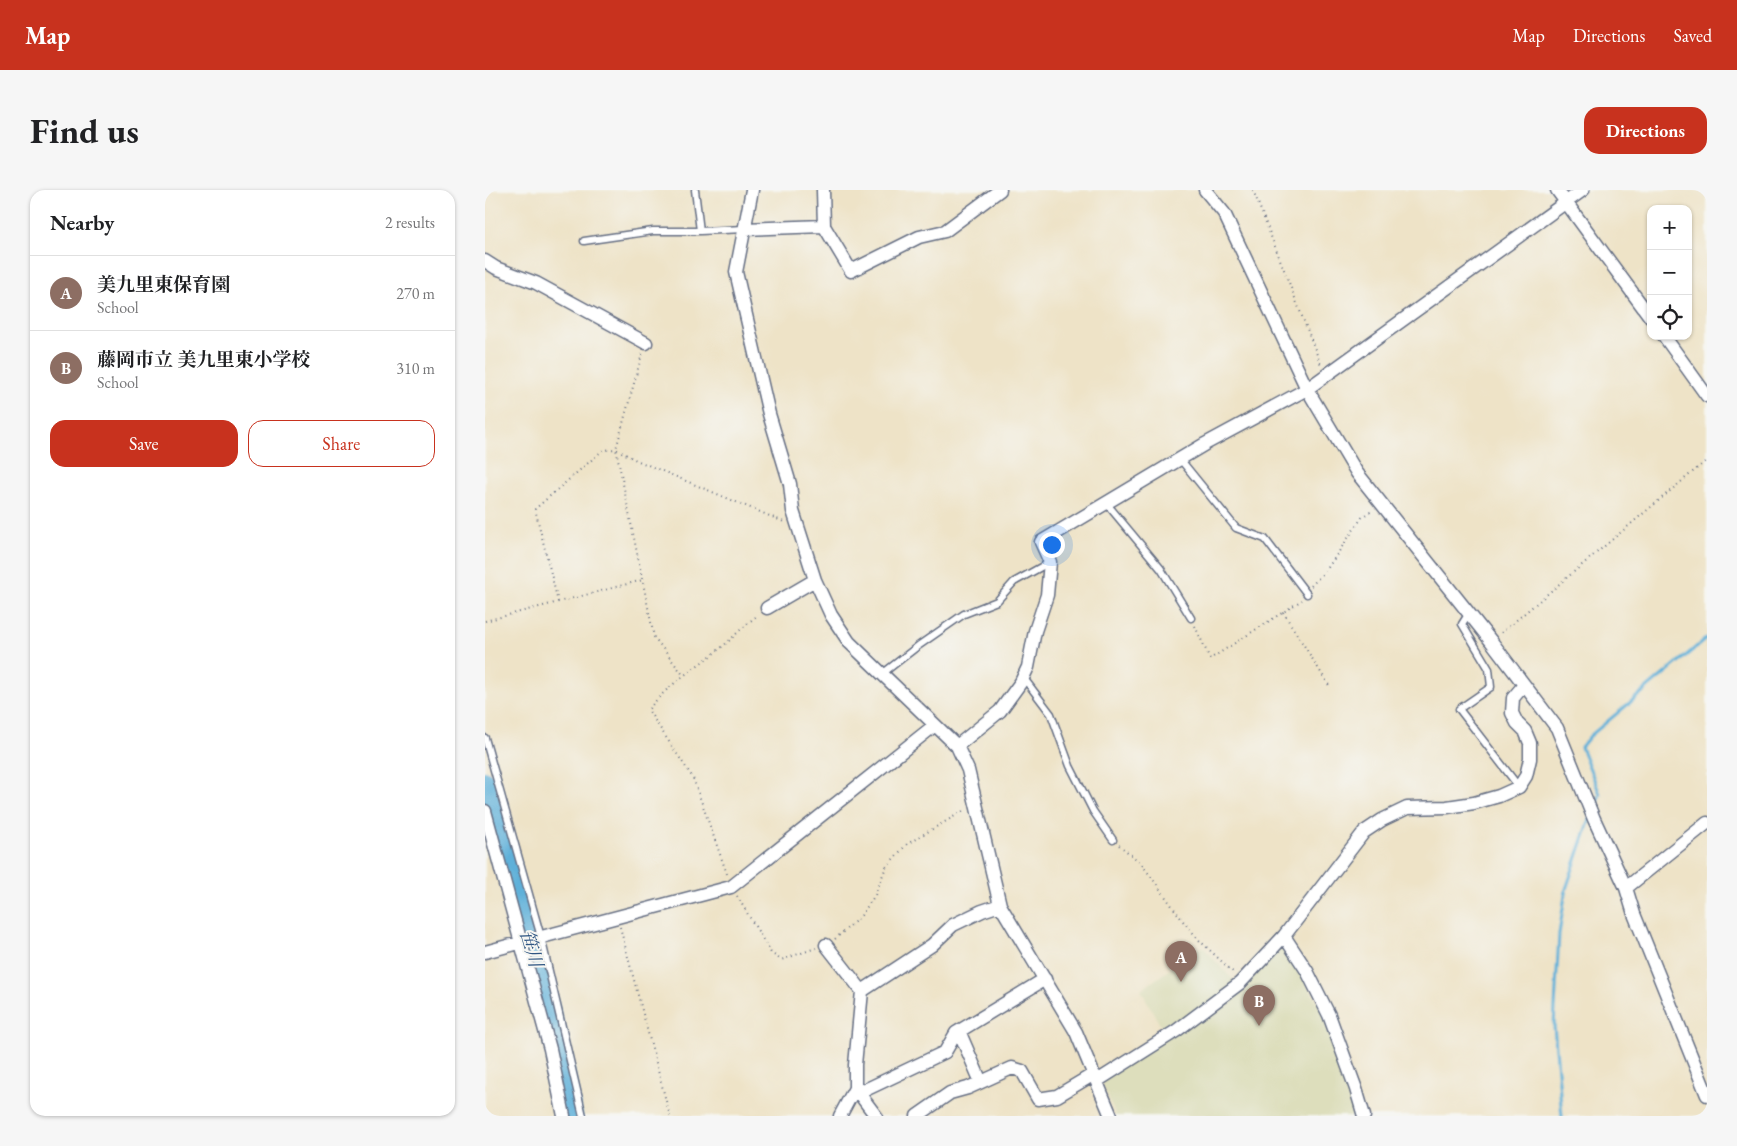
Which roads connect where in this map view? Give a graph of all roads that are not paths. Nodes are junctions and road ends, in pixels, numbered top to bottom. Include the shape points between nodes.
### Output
1 (695, 190) edge
2 (752, 190) edge
3 (823, 190) edge
4 (999, 190) edge
5 (1205, 190) edge
6 (1557, 190) edge
7 (1583, 190) edge
8 (1566, 203) junction
9 (824, 226) junction
10 (745, 229) junction
11 (700, 231) junction
12 (584, 241) dead end
13 (485, 260) edge
14 (1647, 313) edge
15 (1667, 340) edge
16 (645, 343) road end
17 (1307, 390) junction
18 (1707, 396) edge
19 (1180, 459) junction
20 (1107, 504) junction
21 (1049, 562) junction
22 (815, 580) junction
23 (1307, 594) road end
24 (767, 608) road end
25 (1469, 613) junction
26 (1191, 618) road end
27 (881, 674) junction
28 (1023, 677) junction
29 (1524, 686) junction
30 (935, 725) junction
31 (485, 738) edge
32 (957, 746) junction
33 (1519, 787) junction
34 (485, 812) edge
35 (1707, 823) edge
36 (1113, 840) road end
37 (1626, 888) junction
38 (1000, 905) junction
39 (1285, 936) junction
40 (539, 937) junction
41 (521, 942) junction
42 (826, 945) road end
43 (485, 952) edge
44 (1045, 979) junction
45 (862, 991) junction
46 (959, 1031) junction
47 (1095, 1078) junction
48 (981, 1082) junction
49 (855, 1088) junction
50 (1707, 1095) edge
51 (564, 1116) edge
52 (583, 1116) edge
53 (840, 1116) edge
54 (876, 1116) edge
55 (917, 1116) edge
56 (1111, 1116) edge
57 (1364, 1116) edge

1 - 11 lane
2 - 10 street
3 - 9 street
4 - 9 street via 945,231 919,238 851,271
5 - 17 street via 1224,213
6 - 8 street
7 - 8 street
8 - 14 street
8 - 17 street
9 - 10 street
10 - 11 lane
10 - 22 street via 737,272 769,414 790,484 793,511
11 - 12 lane via 653,231
13 - 16 street via 496,268 537,283
15 - 18 street
17 - 19 street
17 - 25 street via 1357,473
19 - 20 street
19 - 23 lane via 1236,528 1265,539
20 - 21 street via 1041,542
20 - 26 lane via 1161,570
21 - 27 lane via 1014,582 997,601 964,614
21 - 28 street via 1047,595
22 - 24 street
22 - 27 street via 831,615 849,642
25 - 29 street
25 - 33 lane via 1462,624 1489,669 1491,687 1459,709
27 - 30 street
28 - 32 street via 1000,711
28 - 36 lane via 1051,714 1070,766 1093,811
29 - 33 street via 1513,698 1512,713 1530,743 1526,776
29 - 37 street via 1557,728
30 - 32 street
30 - 40 street via 731,887
31 - 40 lane
32 - 38 street via 968,770
33 - 39 street via 1474,803 1407,808 1382,820 1364,832
34 - 41 street
35 - 37 street
37 - 50 street
38 - 44 street
38 - 45 street via 953,925 932,945
39 - 47 street via 1242,981 1176,1031
39 - 57 street via 1329,1015
40 - 41 street
40 - 52 lane
41 - 43 street
41 - 51 street
42 - 45 street
44 - 46 street
44 - 47 street via 1076,1032
45 - 49 street
46 - 48 street
46 - 49 street via 945,1052 865,1090
47 - 48 street via 1057,1096 1037,1099 1022,1071 1012,1068
47 - 56 street
48 - 55 street via 950,1093
49 - 53 street
49 - 54 street

